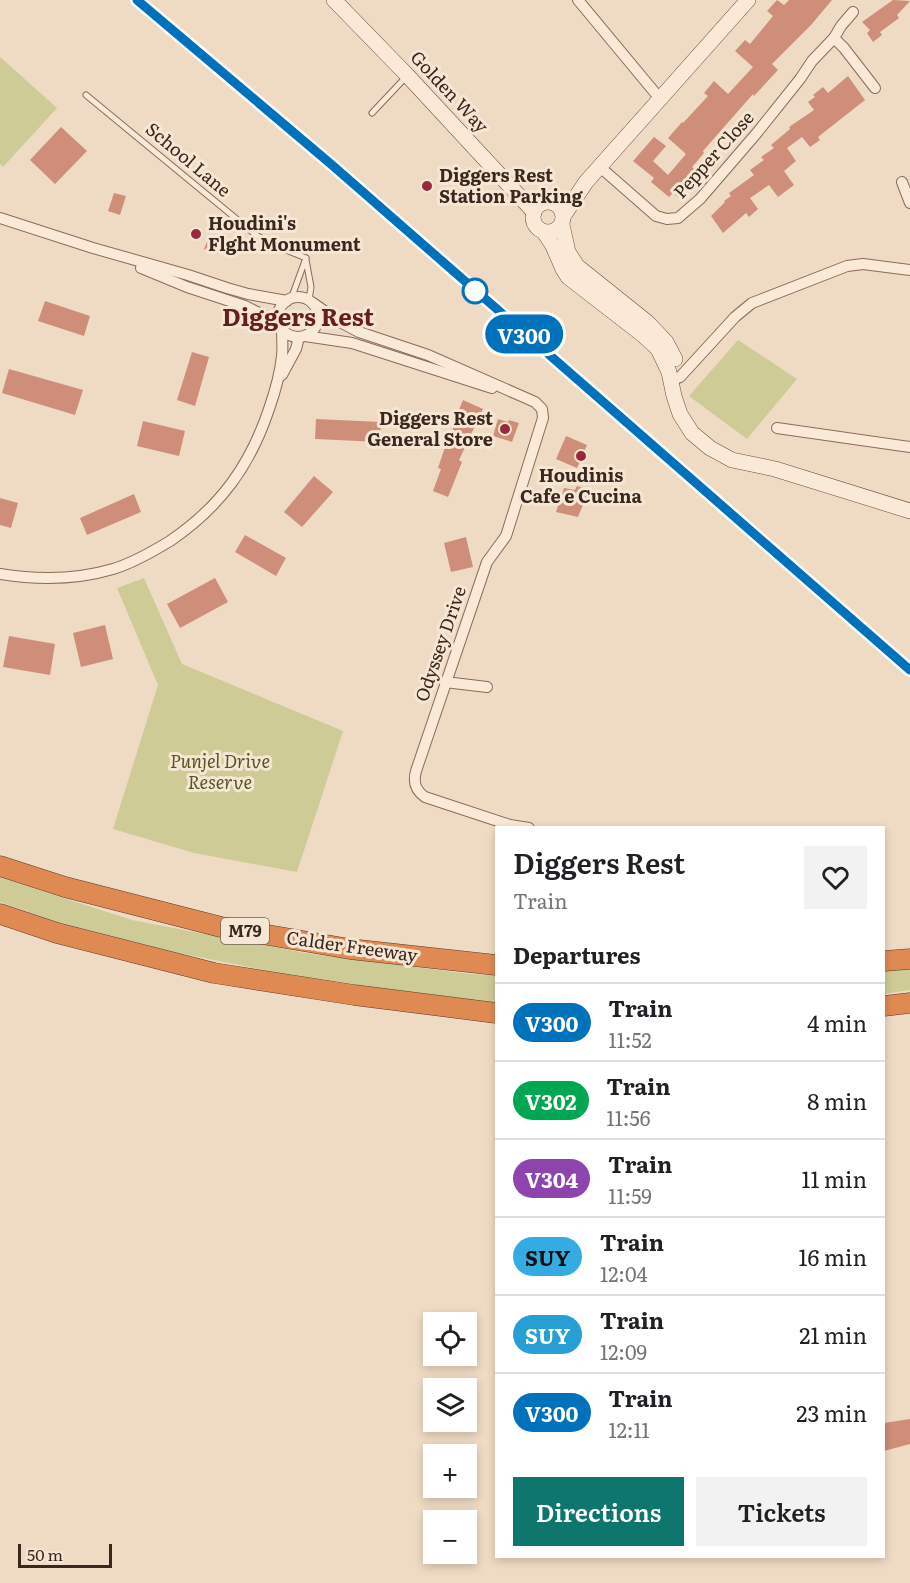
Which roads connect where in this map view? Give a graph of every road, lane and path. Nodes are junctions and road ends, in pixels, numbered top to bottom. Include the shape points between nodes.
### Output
1 (334, 0) edge
2 (578, 0) edge
3 (748, 0) edge
4 (853, 12) dead end
5 (834, 38) junction
6 (407, 75) junction
7 (875, 88) dead end
8 (86, 96) dead end
9 (661, 100) junction
10 (372, 113) dead end
11 (600, 167) junction
12 (902, 182) dead end
13 (910, 203) edge
14 (534, 212) junction
15 (561, 215) junction
16 (0, 218) edge
17 (544, 232) junction
18 (93, 248) junction
19 (306, 258) junction
20 (910, 270) edge
21 (289, 300) junction
22 (311, 302) junction
23 (281, 326) junction
24 (302, 337) junction
25 (674, 381) junction
26 (278, 383) junction
27 (524, 397) junction
28 (777, 428) dead end
29 (910, 447) edge
30 (775, 469) junction
31 (910, 511) edge
32 (0, 574) edge
33 (445, 682) junction
34 (487, 687) dead end
35 (516, 826) edge
36 (0, 866) edge
37 (0, 914) edge
38 (910, 959) edge
39 (885, 962) edge
40 (495, 965) edge
41 (910, 1004) edge
42 (885, 1006) edge
43 (495, 1013) edge

1 - 6 street, Golden Way
2 - 9 street
3 - 9 street
4 - 5 street, Pepper Close
5 - 7 street
5 - 11 street, Pepper Close via 707,191 678,218 656,216
6 - 10 lane
6 - 14 street, Golden Way
8 - 19 lane, School Lane via 256,235
9 - 11 street
11 - 15 street
12 - 13 street
14 - 15 street via 545,202
14 - 17 street via 535,224
15 - 17 street via 554,231
15 - 25 street via 568,252 577,266 657,332 671,350
16 - 18 street
17 - 25 street via 568,276 658,349
18 - 21 street via 238,291
18 - 23 street via 245,306
19 - 21 lane
19 - 22 lane
20 - 25 street via 863,264 847,266 752,303
21 - 22 street via 300,297
21 - 23 street via 280,308
22 - 24 street via 319,315 318,322
22 - 27 street via 359,332 428,355
23 - 24 street via 292,336
23 - 26 street
24 - 26 street
24 - 27 street via 352,343
25 - 30 street via 693,420 712,440
25 - 30 street via 680,414 701,442 732,460
26 - 32 street via 263,427 234,482 182,532 135,561 97,573 62,578
27 - 33 street, Odyssey Drive via 542,409 543,418 506,537 487,561
28 - 29 street
30 - 31 street
33 - 34 street
33 - 35 street, Odyssey Drive via 414,775 417,790 424,797
36 - 40 highway, Calder Freeway / M79 via 221,927 350,949
37 - 43 highway via 57,933 214,973
38 - 39 highway
41 - 42 highway

